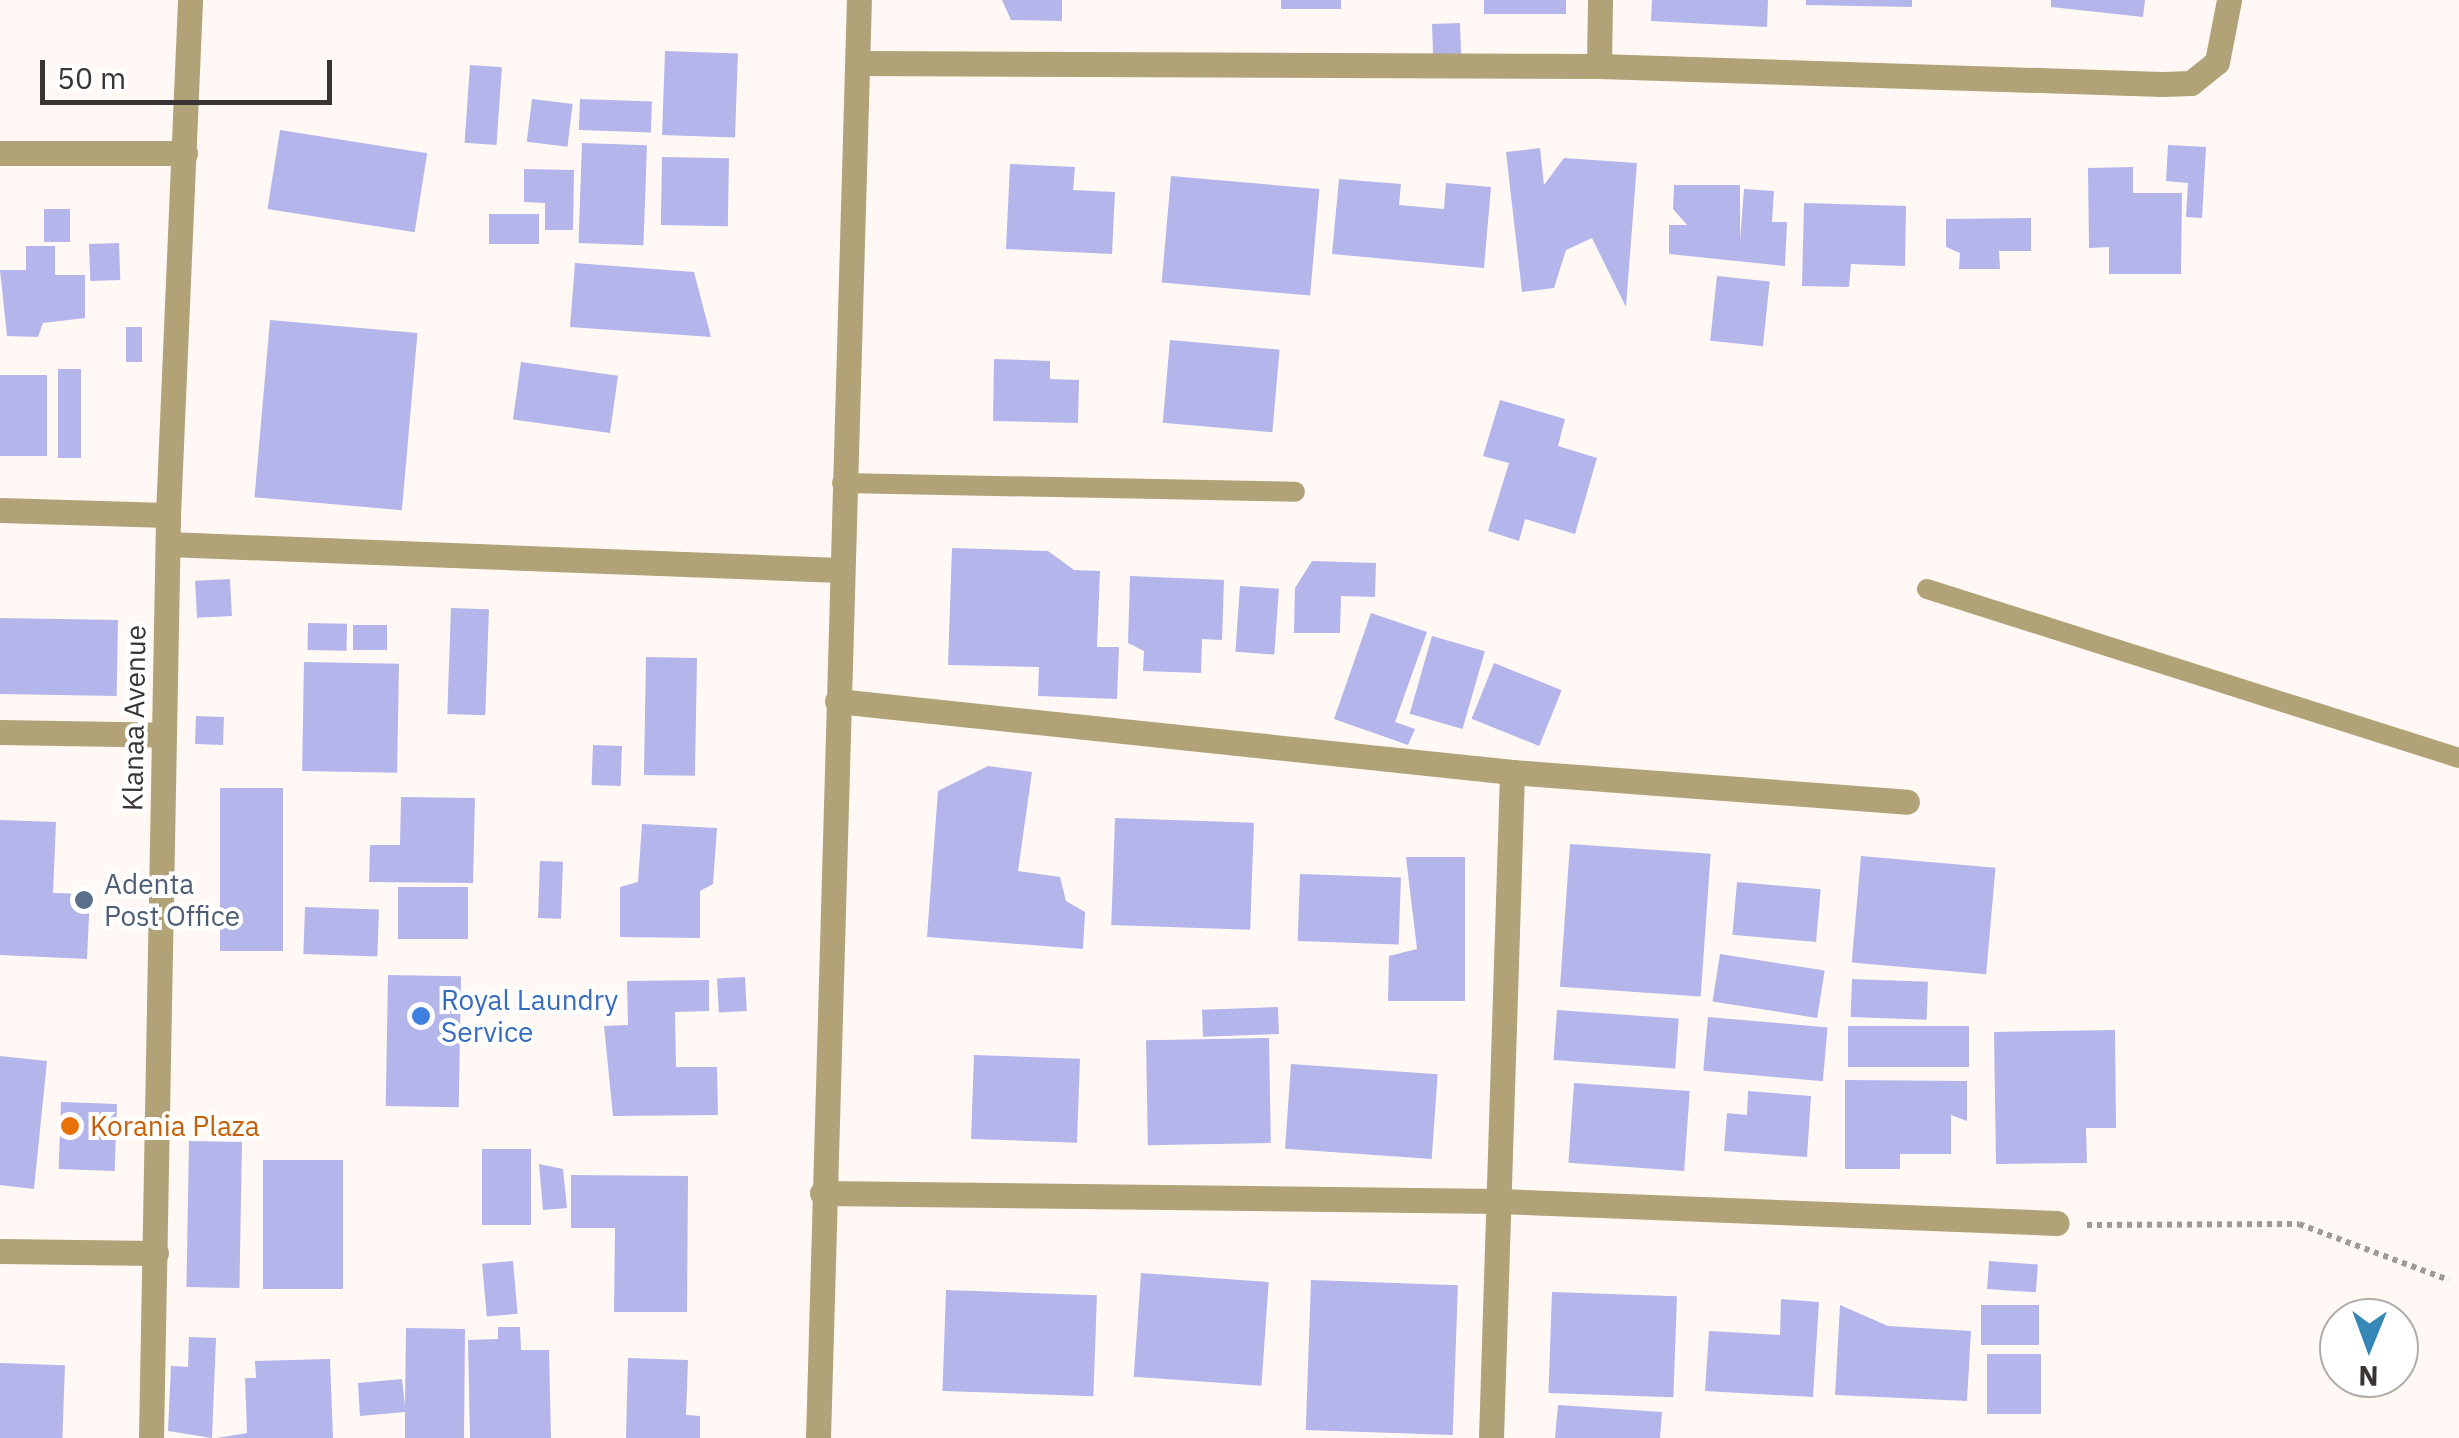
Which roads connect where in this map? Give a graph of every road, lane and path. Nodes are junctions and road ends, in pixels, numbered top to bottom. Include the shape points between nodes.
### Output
1 (190, 0) edge
2 (859, 0) edge
3 (1600, 0) edge
4 (2229, 0) edge
5 (858, 62) junction
6 (1599, 66) junction
7 (0, 153) edge
8 (186, 153) junction
9 (842, 483) junction
10 (1295, 492) dead end
11 (0, 510) edge
12 (168, 515) junction
13 (168, 544) junction
14 (839, 570) junction
15 (1928, 589) dead end
16 (837, 701) junction
17 (0, 732) edge
18 (164, 735) junction
19 (2459, 758) edge
20 (1512, 772) junction
21 (1907, 802) dead end
22 (822, 1193) junction
23 (1499, 1201) junction
24 (2057, 1222) joint
25 (0, 1251) edge
26 (156, 1252) junction
27 (2449, 1280) dead end
28 (152, 1438) edge
29 (818, 1438) edge
30 (1490, 1438) edge

1 - 8 street, Klanaa Avenue
2 - 5 street
3 - 6 street
4 - 6 street via 2226,44 2191,82
5 - 6 street
5 - 9 street
7 - 8 street
8 - 12 street, Klanaa Avenue
9 - 10 lane
9 - 14 street
11 - 12 street
12 - 13 street, Klanaa Avenue
13 - 14 street
13 - 18 street, Klanaa Avenue
14 - 16 street
15 - 19 lane
16 - 20 street
16 - 22 street
17 - 18 street
18 - 26 street, Klanaa Avenue
20 - 21 street
20 - 23 street
22 - 23 street
22 - 29 street
23 - 24 street
23 - 30 street
24 - 27 path via 2159,1231 2240,1218 2299,1224
25 - 26 street
26 - 28 street, Klanaa Avenue

